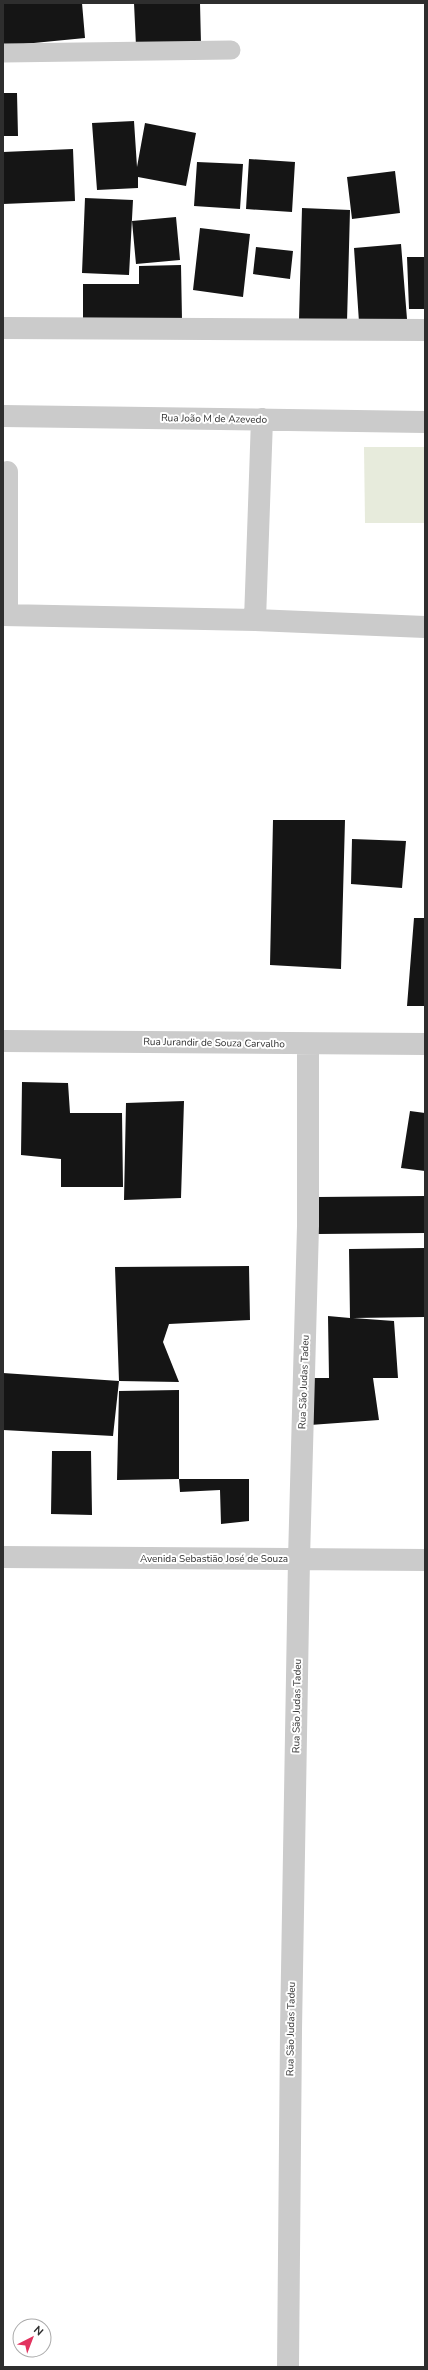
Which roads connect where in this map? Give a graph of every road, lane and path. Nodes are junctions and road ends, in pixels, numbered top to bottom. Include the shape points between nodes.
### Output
1 (231, 50) dead end
2 (3, 53) edge
3 (3, 328) edge
4 (425, 330) edge
5 (3, 416) edge
6 (262, 419) junction
7 (425, 422) edge
8 (7, 472) dead end
9 (5, 615) edge
10 (255, 620) junction
11 (425, 626) edge
12 (3, 1041) edge
13 (308, 1044) junction
14 (425, 1044) edge
15 (3, 1557) edge
16 (299, 1559) junction
17 (425, 1560) edge
18 (288, 2367) edge

1 - 2 lane
3 - 4 street
5 - 6 street, Rua João M de Azevedo
6 - 7 street, Rua João M de Azevedo
6 - 10 street
8 - 9 street
9 - 10 street
10 - 11 street
12 - 13 street, Rua Jurandir de Souza Carvalho
13 - 14 street, Rua Jurandir de Souza Carvalho
13 - 16 street, Rua São Judas Tadeu via 308,1226
15 - 16 street, Avenida Sebastião José de Souza
16 - 17 street, Avenida Sebastião José de Souza
16 - 18 street, Rua São Judas Tadeu

